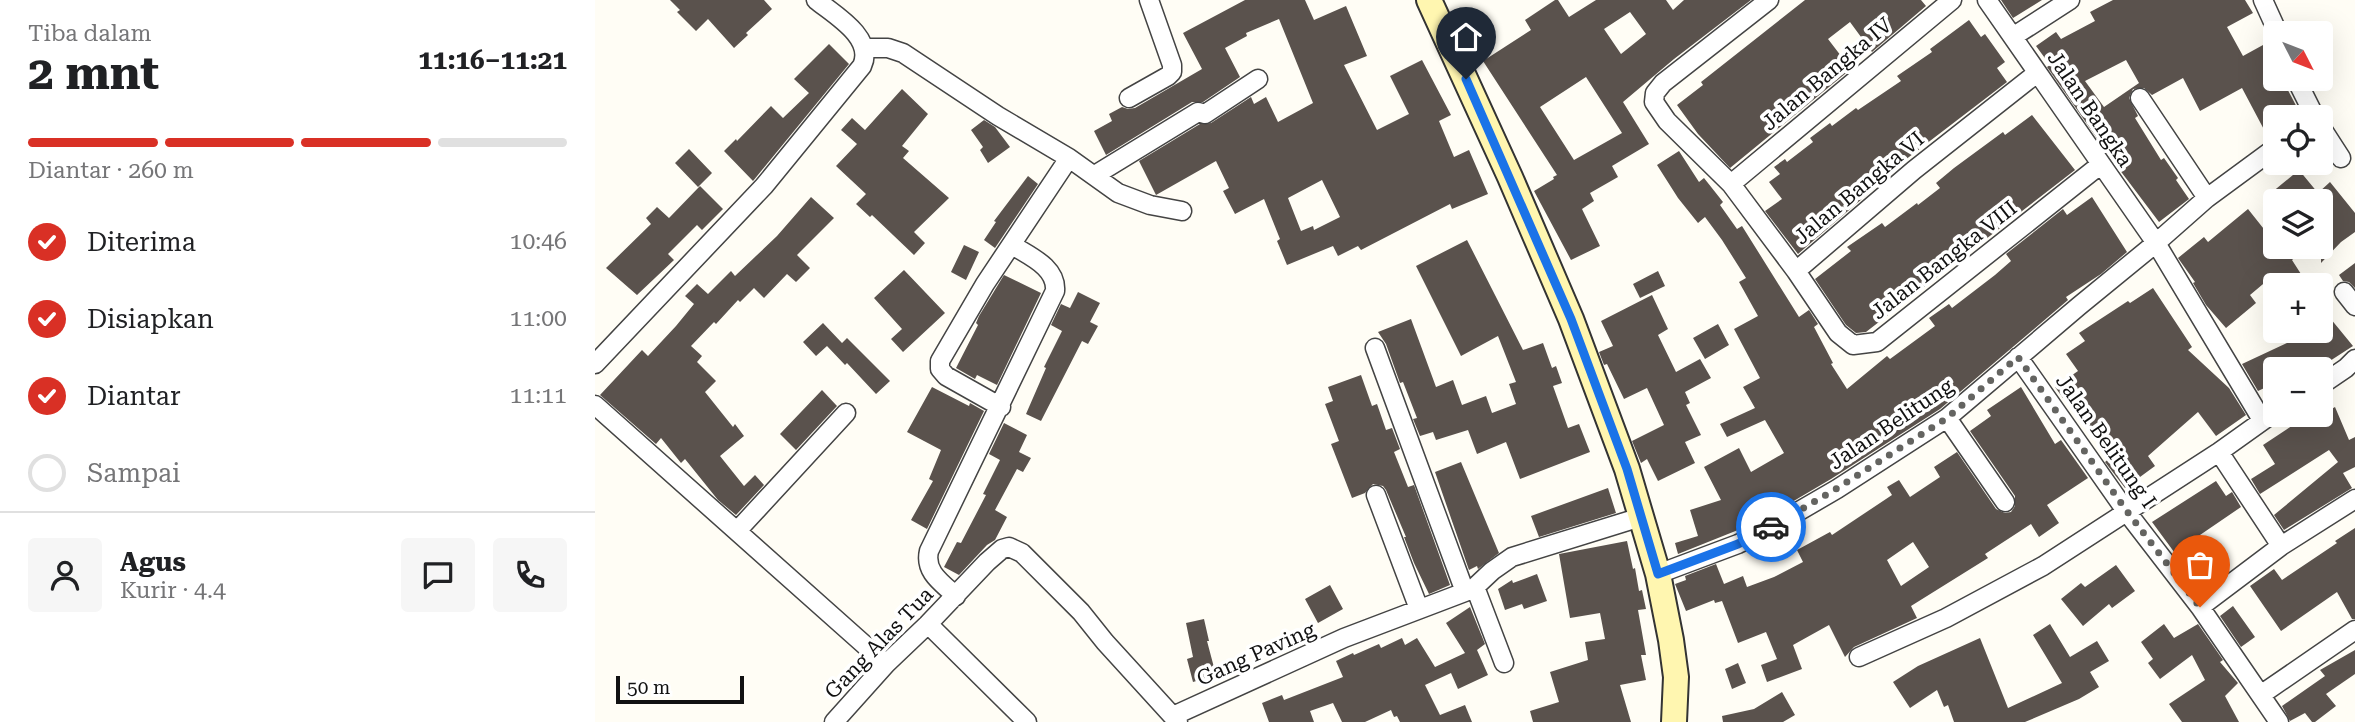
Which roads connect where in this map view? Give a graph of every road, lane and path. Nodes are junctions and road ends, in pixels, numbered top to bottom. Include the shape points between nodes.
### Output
1 (817, 0) edge
2 (1149, 0) edge
3 (1769, 0) edge
4 (1952, 0) edge
5 (1987, 0) edge
6 (2070, 0) edge
7 (2263, 0) edge
8 (1435, 2) edge
9 (2273, 21) edge
10 (2014, 36) junction
11 (865, 48) junction
12 (2037, 73) junction
13 (1258, 79) dead end
14 (2140, 98) dead end
15 (1129, 99) dead end
16 (2333, 146) edge
17 (2263, 157) edge
18 (1069, 158) junction
19 (2341, 158) dead end
20 (2100, 165) junction
21 (1095, 176) junction
22 (1731, 184) junction
23 (2207, 198) junction
24 (1182, 211) dead end
25 (2156, 243) junction
26 (1012, 245) junction
27 (1796, 271) junction
28 (1375, 348) dead end
29 (2018, 357) junction
30 (2355, 359) edge
31 (595, 364) edge
32 (2333, 375) edge
33 (595, 405) edge
34 (2263, 407) edge
35 (1000, 408) junction
36 (846, 413) dead end
37 (1947, 418) junction
38 (2263, 420) edge
39 (2219, 452) junction
40 (1376, 495) dead end
41 (2355, 499) edge
42 (2005, 502) dead end
43 (2126, 510) junction
44 (1641, 517) junction
45 (737, 531) junction
46 (2281, 546) junction
47 (1658, 574) junction
48 (1470, 589) junction
49 (956, 596) junction
50 (2200, 607) junction
51 (1419, 609) junction
52 (928, 624) junction
53 (2355, 630) edge
54 (1859, 657) dead end
55 (1504, 663) dead end
56 (886, 664) junction
57 (2262, 694) junction
58 (1175, 719) edge
59 (834, 722) edge
60 (1027, 722) edge
61 (1674, 722) edge
62 (2279, 722) edge

1 - 11 street via 855,33
2 - 15 street via 1173,69
3 - 22 street, Jalan Bangka VI via 1663,83 1654,96 1667,121
4 - 22 street, Jalan Bangka IV
5 - 10 street, Jalan Bangka
6 - 10 street
7 - 9 street
8 - 44 main road via 1571,319
10 - 12 street, Jalan Bangka
11 - 18 street via 903,53
11 - 31 street via 862,66 764,186
12 - 20 street, Jalan Bangka
12 - 27 street, Jalan Bangka VI
13 - 21 street
14 - 23 street
16 - 19 street
17 - 23 street, Jalan Belitung
18 - 21 street
18 - 26 street
20 - 25 street, Jalan Bangka
20 - 27 street, Jalan Bangka VIII via 1870,345 1853,345 1843,339
21 - 24 street via 1118,193
22 - 27 street, Jalan Bangka VI
23 - 25 street, Jalan Belitung
25 - 29 street, Jalan Belitung
25 - 34 street, Jalan Bangka
26 - 35 street via 1048,270 1056,287
26 - 35 street via 939,363 943,374
28 - 48 street
29 - 37 street, Jalan Belitung
29 - 43 street, Jalan Belitung I
30 - 32 street
33 - 45 street
35 - 49 street via 928,556 930,569
36 - 45 street
37 - 42 street
37 - 47 street, Jalan Belitung via 1763,532
38 - 39 street
39 - 43 street
39 - 46 street
40 - 51 street
41 - 46 street
43 - 50 street, Jalan Belitung I
43 - 54 street via 2043,566 1946,618
44 - 47 main road
44 - 48 street, Gang Paving via 1512,557
45 - 56 street
46 - 50 street
47 - 61 main road via 1676,677
48 - 51 street, Gang Paving
48 - 55 street
49 - 52 street, Gang Alas Tua
49 - 58 street, Gang Paving via 995,554 1015,549 1081,612
50 - 57 street, Jalan Belitung I
51 - 58 street, Gang Paving
52 - 56 street, Gang Alas Tua
52 - 60 street
53 - 57 street
56 - 59 street, Gang Alas Tua
57 - 62 street, Jalan Belitung I

